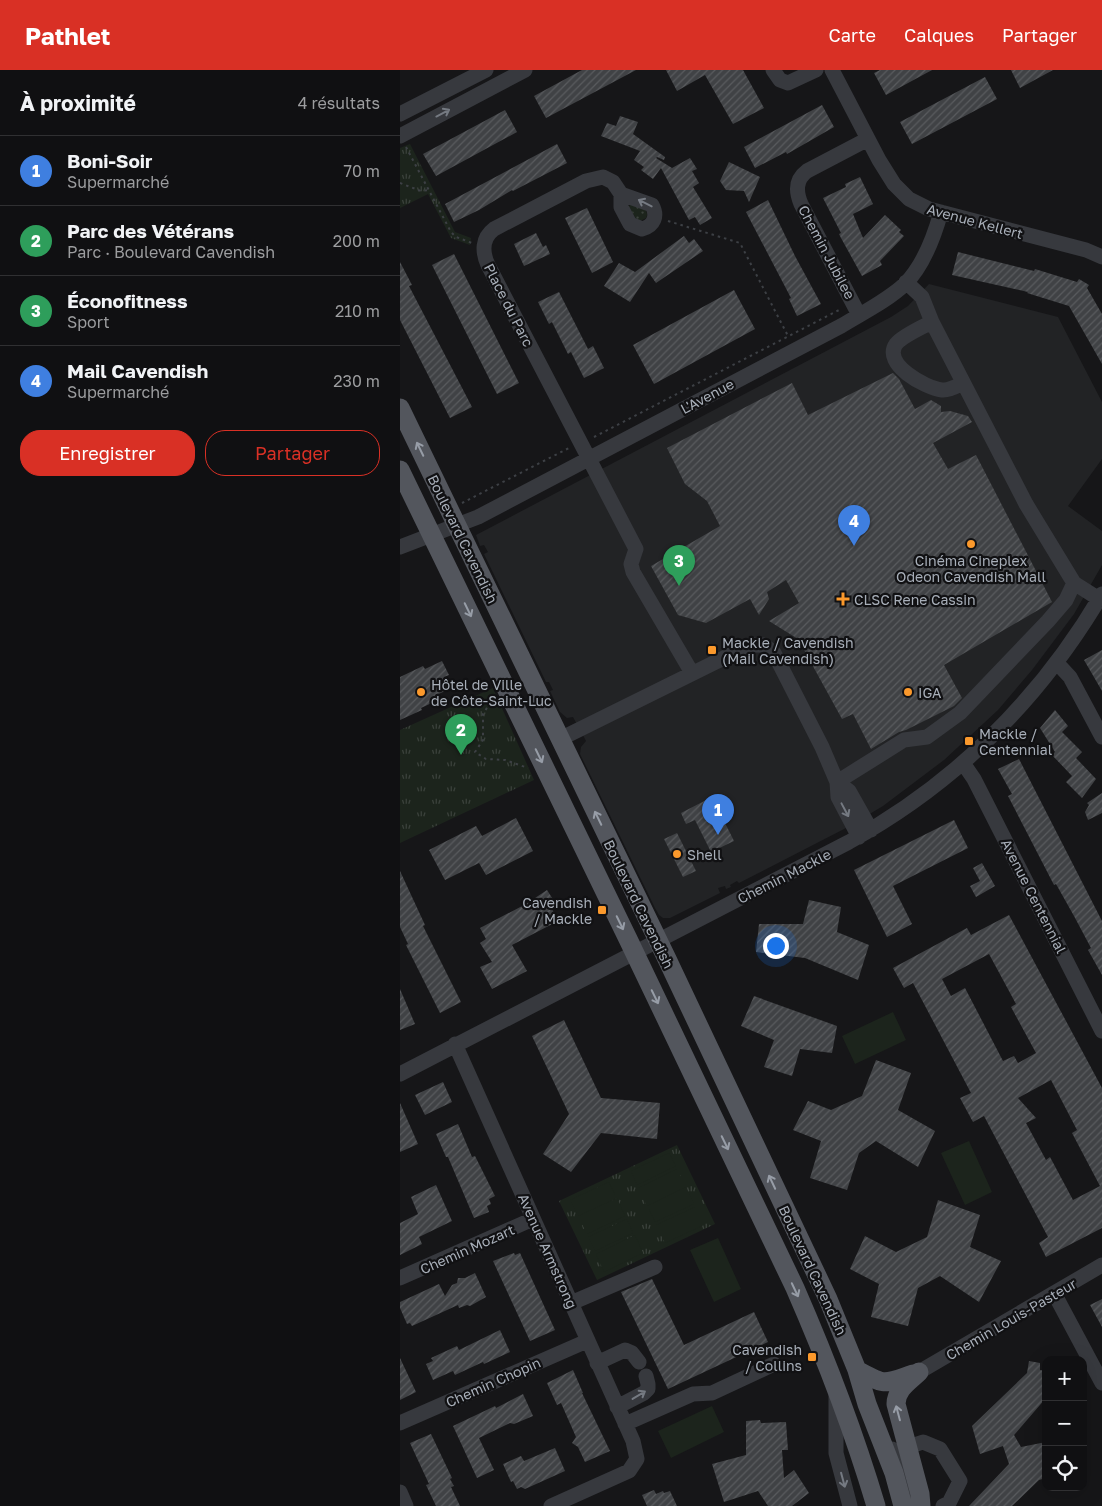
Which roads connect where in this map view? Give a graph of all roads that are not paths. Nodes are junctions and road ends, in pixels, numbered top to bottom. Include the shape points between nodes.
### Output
1 (486, 70) edge
2 (525, 70) edge
3 (774, 70) edge
4 (816, 70) edge
5 (832, 70) edge
6 (400, 114) edge
7 (868, 139) junction
8 (402, 140) edge
9 (621, 194) dead end
10 (941, 212) junction
11 (1102, 257) edge
12 (906, 282) junction
13 (859, 315) junction
14 (932, 322) junction
15 (963, 383) junction
16 (400, 408) edge
17 (589, 458) junction
18 (400, 470) edge
19 (456, 525) junction
20 (431, 535) junction
21 (400, 547) edge
22 (1074, 583) junction
23 (1101, 596) edge
24 (1057, 663) junction
25 (692, 673) junction
26 (1102, 737) edge
27 (560, 739) junction
28 (963, 763) junction
29 (837, 782) junction
30 (864, 834) junction
31 (657, 941) junction
32 (634, 953) junction
33 (1102, 1031) edge
34 (455, 1044) junction
35 (400, 1074) edge
36 (533, 1220) junction
37 (1102, 1265) edge
38 (654, 1267) dead end
39 (400, 1278) edge
40 (1054, 1293) junction
41 (571, 1303) junction
42 (587, 1341) junction
43 (639, 1362) dead end
44 (597, 1363) junction
45 (774, 1364) dead end
46 (857, 1370) junction
47 (919, 1372) junction
48 (646, 1376) dead end
49 (1102, 1384) edge
50 (836, 1392) junction
51 (867, 1404) junction
52 (617, 1407) junction
53 (400, 1423) edge
54 (625, 1424) junction
55 (908, 1447) junction
56 (400, 1492) edge
57 (406, 1506) edge
58 (551, 1506) edge
59 (850, 1506) edge
60 (876, 1506) edge
61 (903, 1506) edge
62 (920, 1506) edge
63 (943, 1506) edge

1 - 6 street
8 -> 2 street
3 - 4 street via 780,80 788,83
5 - 7 street, Avenue Kellert
7 - 10 street, Avenue Kellert via 898,190 921,206
7 - 13 street, Chemin Jubilee via 807,171 797,187 802,204
9 - 17 street, Place du Parc via 607,178 592,179 494,229 484,244 488,265
10 - 11 street, Avenue Kellert
10 - 12 street, L'Avenue via 924,254
12 - 13 street, L'Avenue
12 - 14 street via 922,297
13 - 17 street, L'Avenue
14 - 15 street
14 - 15 street via 896,343 894,357 907,375 928,386 942,390
15 - 22 street via 1026,504
19 -> 16 main road, Boulevard Cavendish
17 - 19 street, L'Avenue via 478,517
17 - 25 street via 636,549 631,564 633,572
18 - 20 main road, Boulevard Cavendish
19 - 20 street, L'Avenue
19 - 27 main road, Boulevard Cavendish
20 - 21 street, L'Avenue
20 -> 32 main road, Boulevard Cavendish
22 - 23 street
22 - 29 street via 1066,600 1048,621 960,712 927,737 904,740
23 - 24 street, Chemin Mackle
24 - 26 street via 1070,677
24 - 28 street, Chemin Mackle via 1007,721
25 - 27 street
25 - 29 street via 750,645 764,645 774,653
31 -> 27 main road, Boulevard Cavendish
28 - 30 street, Chemin Mackle via 919,798
28 - 33 street, Avenue Centennial via 974,778
29 - 30 street via 838,797
30 - 31 street, Chemin Mackle
31 - 32 street, Chemin Mackle
46 -> 31 main road, Boulevard Cavendish via 820,1283
32 - 34 street, Chemin Mackle
32 -> 50 main road, Boulevard Cavendish via 794,1288
34 - 35 street, Chemin Mackle
34 - 36 street, Avenue Armstrong
36 - 39 street, Chemin Mozart
36 - 41 street, Avenue Armstrong
37 - 40 street, Chemin Louis-Pasteur
38 - 41 street
40 - 47 street, Chemin Louis-Pasteur
40 - 49 street
41 - 42 street, Avenue Armstrong
42 - 44 street, Avenue Armstrong
42 - 53 street, Chemin Chopin
43 - 44 street via 625,1350
44 - 52 street, Avenue Armstrong
45 - 54 street via 712,1393 693,1394
46 - 47 main road via 884,1383
46 - 51 main road, Boulevard Cavendish
55 -> 47 main road via 896,1399
52 -> 48 street via 648,1389
50 -> 59 street, Boulevard Cavendish via 836,1453
50 - 60 main road, Boulevard Cavendish
51 - 61 main road, Boulevard Cavendish
51 - 62 street, Boulevard Cavendish
52 - 54 street, Avenue Armstrong
54 - 58 street, Avenue Armstrong via 637,1459 629,1472
55 - 62 main road
55 - 63 street via 923,1442 940,1449 960,1481 949,1503
56 - 57 street

